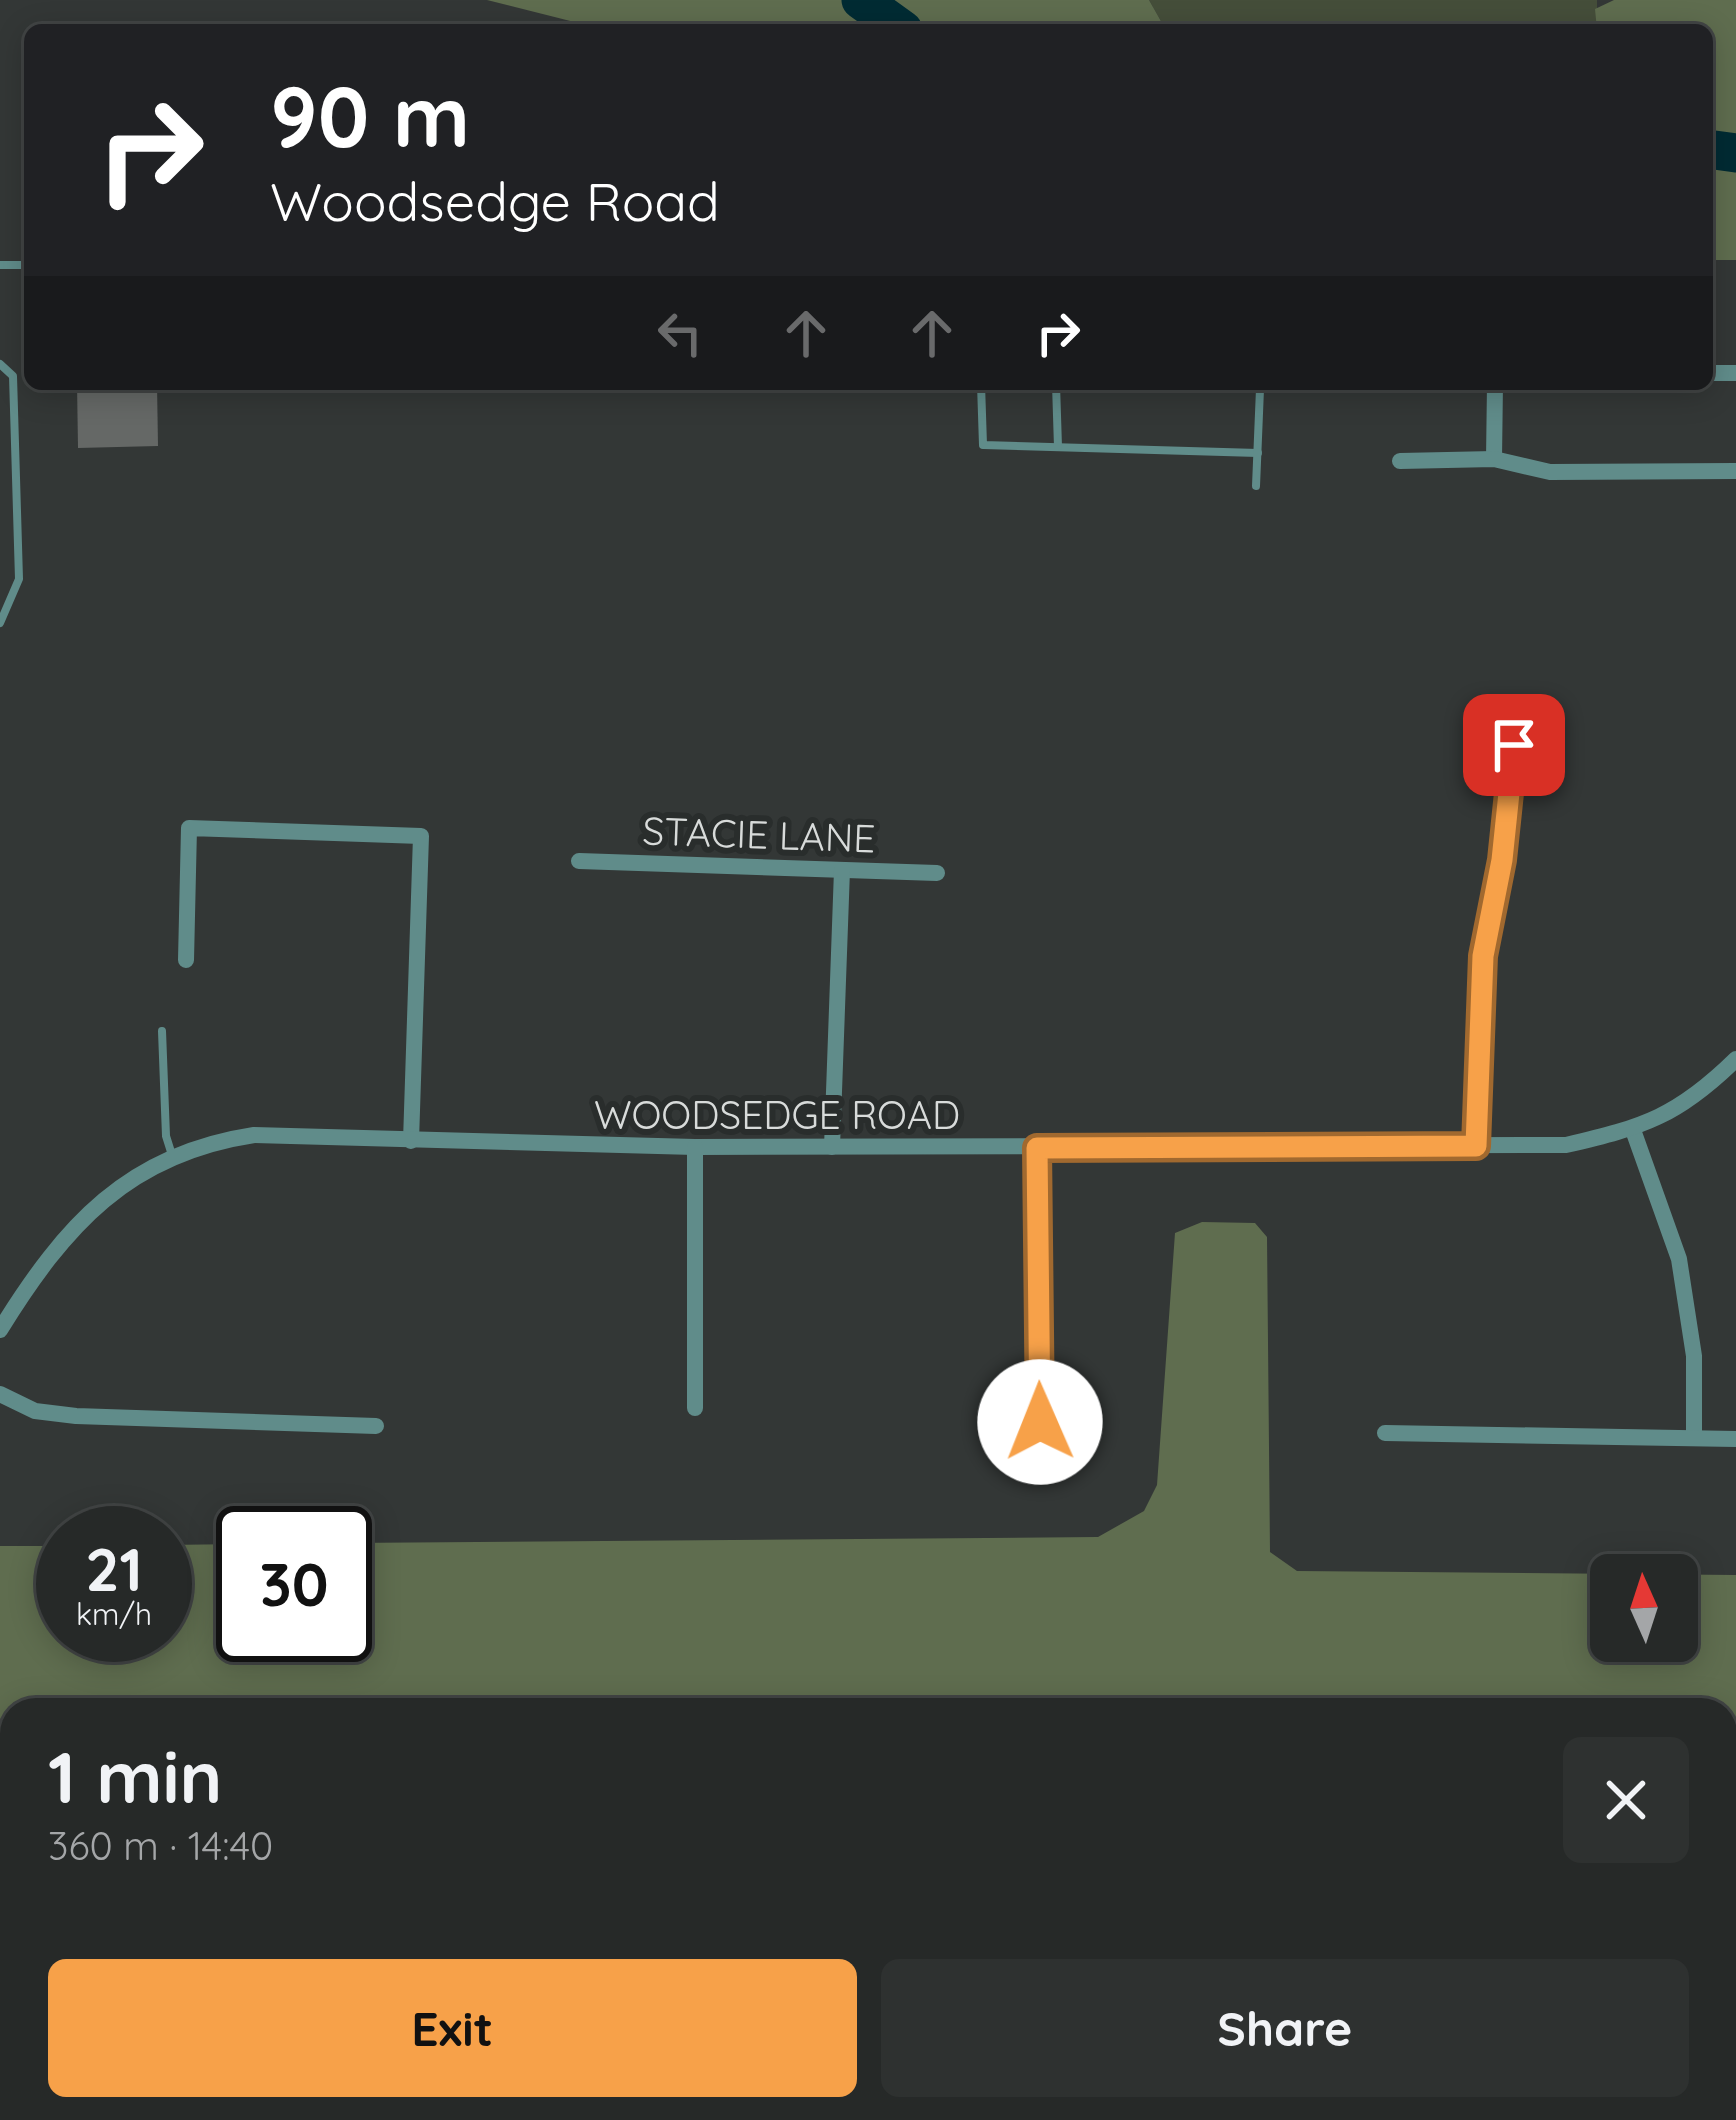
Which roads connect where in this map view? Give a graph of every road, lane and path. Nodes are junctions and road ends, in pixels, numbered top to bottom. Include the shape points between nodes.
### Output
1 (0, 364) edge
2 (981, 390) edge
3 (1056, 390) edge
4 (1260, 390) edge
5 (1496, 390) edge
6 (1058, 447) junction
7 (1258, 453) junction
8 (1400, 460) dead end
9 (1494, 460) junction
10 (1736, 470) edge
11 (1256, 486) dead end
12 (0, 623) edge
13 (1514, 719) dead end
14 (579, 861) dead end
15 (842, 870) junction
16 (937, 873) dead end
17 (186, 960) dead end
18 (162, 1031) dead end
19 (1736, 1060) edge
20 (1633, 1130) junction
21 (411, 1141) junction
22 (1476, 1146) junction
23 (695, 1147) junction
24 (832, 1147) junction
25 (1037, 1148) junction
26 (172, 1156) junction
27 (0, 1330) edge
28 (0, 1394) edge
29 (695, 1408) dead end
30 (1040, 1422) dead end
31 (376, 1426) dead end
32 (1385, 1433) dead end
33 (1694, 1438) junction
34 (1736, 1439) edge

1 - 12 lane via 13,376 19,579
2 - 6 lane via 983,445
3 - 6 lane
4 - 7 lane
5 - 9 street
6 - 7 lane
7 - 11 lane
8 - 9 street
9 - 10 street via 1550,472
13 - 22 street via 1502,860 1483,956
14 - 15 street, STACIE LANE
15 - 16 street, STACIE LANE
15 - 24 street
17 - 21 street via 189,828 421,836
18 - 26 lane
19 - 20 street, WOODSEDGE ROAD via 1693,1102
20 - 22 street, WOODSEDGE ROAD via 1566,1145
20 - 33 street via 1679,1259 1694,1356
21 - 23 street, WOODSEDGE ROAD
21 - 26 street, WOODSEDGE ROAD via 254,1135
22 - 25 street, WOODSEDGE ROAD
23 - 24 street, WOODSEDGE ROAD
23 - 29 street
24 - 25 street, WOODSEDGE ROAD
25 - 30 street
26 - 27 street, WOODSEDGE ROAD via 96,1203
28 - 31 street via 35,1411 76,1416
32 - 33 street
33 - 34 street

